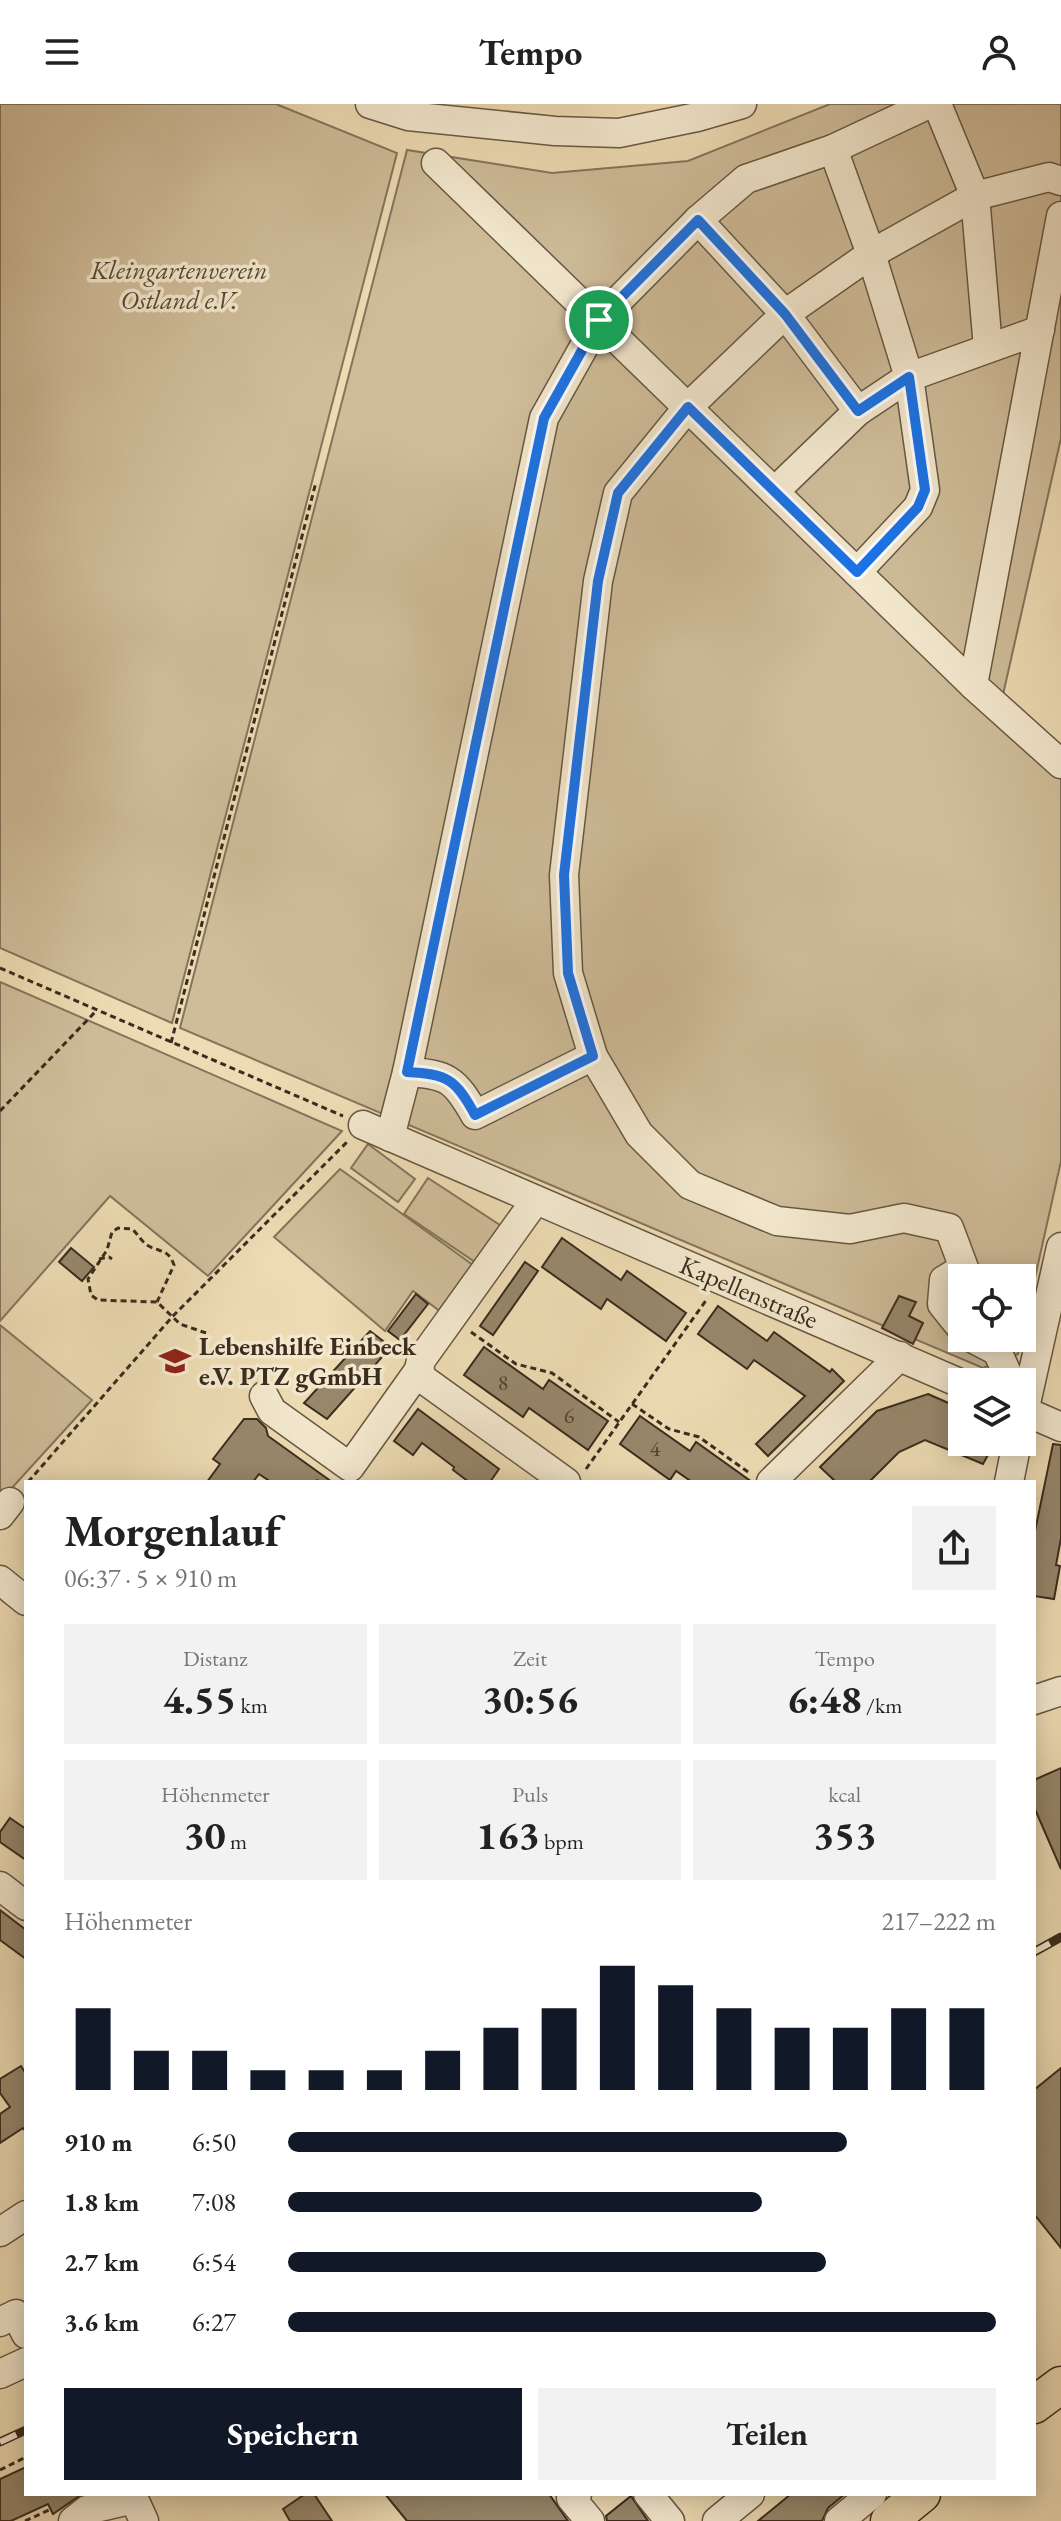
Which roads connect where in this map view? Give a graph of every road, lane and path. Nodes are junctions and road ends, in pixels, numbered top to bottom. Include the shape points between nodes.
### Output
1 (370, 104) edge
2 (742, 104) edge
3 (929, 104) edge
4 (937, 104) edge
5 (833, 149) junction
6 (436, 163) dead end
7 (1061, 181) edge
8 (975, 196) junction
9 (1061, 216) edge
10 (698, 220) junction
11 (871, 254) junction
12 (785, 314) junction
13 (599, 320) junction
14 (1040, 330) junction
15 (988, 348) junction
16 (909, 377) junction
17 (688, 407) junction
18 (858, 411) junction
19 (316, 482) dead end
20 (775, 491) junction
21 (857, 572) junction
22 (973, 685) junction
23 (1061, 764) edge
24 (0, 968) edge
25 (96, 1011) junction
26 (171, 1043) junction
27 (593, 1056) junction
28 (407, 1072) junction
29 (0, 1111) edge
30 (363, 1125) junction
31 (390, 1137) junction
32 (535, 1201) junction
33 (1061, 1247) edge
34 (99, 1259) junction
35 (112, 1259) dead end
36 (962, 1264) edge
37 (948, 1278) edge
38 (720, 1280) junction
39 (157, 1302) junction
40 (948, 1312) edge
41 (173, 1316) junction
42 (451, 1318) junction
43 (206, 1333) dead end
44 (900, 1356) junction
45 (1032, 1368) edge
46 (419, 1370) junction
47 (948, 1378) edge
48 (264, 1396) dead end
49 (632, 1404) junction
50 (1036, 1417) edge
51 (619, 1422) junction
52 (1061, 1427) edge
53 (1014, 1456) edge
54 (576, 1476) edge
55 (760, 1478) edge
56 (30, 1480) edge
57 (1009, 1480) edge
58 (0, 1580) edge
59 (24, 1599) edge
60 (1061, 1691) edge
61 (1036, 1699) edge
62 (0, 1886) edge
63 (24, 1904) edge
64 (0, 2322) edge
65 (24, 2330) edge
66 (24, 2363) edge
67 (0, 2374) edge
68 (1061, 2385) edge
69 (1036, 2404) edge
70 (24, 2458) edge
71 (0, 2470) edge
72 (573, 2496) edge
73 (650, 2496) edge
74 (870, 2496) edge
75 (917, 2496) edge
76 (139, 2505) edge
77 (62, 2515) edge
78 (24, 2519) edge
79 (590, 2521) edge
80 (670, 2521) edge
81 (839, 2521) edge
82 (889, 2521) edge

1 - 2 street via 408,116 619,133
3 - 5 street
4 - 8 street
5 - 10 street via 746,179
5 - 11 street
6 - 13 street
7 - 8 street via 1049,177
8 - 11 street
8 - 15 street
9 - 14 street
10 - 12 street
10 - 13 street
11 - 12 street
11 - 16 street
12 - 17 street
12 - 18 street
13 - 17 street
13 - 28 street via 544,418
14 - 15 street
14 - 22 street
15 - 16 street
16 - 18 street
16 - 21 street via 925,490 918,507
17 - 20 street
17 - 27 street via 618,493 598,581 564,875 568,973
18 - 20 street
19 - 26 path
20 - 21 street
21 - 22 street
22 - 23 street
24 - 25 path
25 - 26 path
25 - 29 path
26 - 30 path
27 - 28 street via 475,1115 450,1079
27 - 36 street via 639,1134 690,1185 777,1221 850,1229 904,1218 949,1228
28 - 31 street
30 - 31 street, Kapellenstraße
30 - 41 path
31 - 32 street, Kapellenstraße
32 - 38 street, Kapellenstraße
32 - 42 street
33 - 45 street
34 - 35 path
34 - 39 path via 88,1279 88,1289 98,1300
34 - 39 path via 118,1228 132,1229 148,1246 170,1254 174,1265
37 - 40 street via 942,1304
38 - 44 street, Kapellenstraße
38 - 49 path
39 - 41 path
41 - 43 path
41 - 56 path
42 - 46 street
42 - 51 path via 516,1364 552,1373
44 - 47 street, Kapellenstraße
44 - 55 street
46 - 48 street via 350,1467 272,1411
46 - 54 street via 423,1379
49 - 51 path
49 - 55 path via 669,1429 699,1437
50 - 52 street
51 - 54 path
53 - 57 street
58 - 59 street
60 - 61 street
62 - 63 street
64 - 65 street via 16,2314
66 - 67 street
68 - 69 main road
70 - 71 path
72 - 79 street
73 - 80 street
74 - 81 street
75 - 82 main road
76 - 77 street
77 - 78 path

